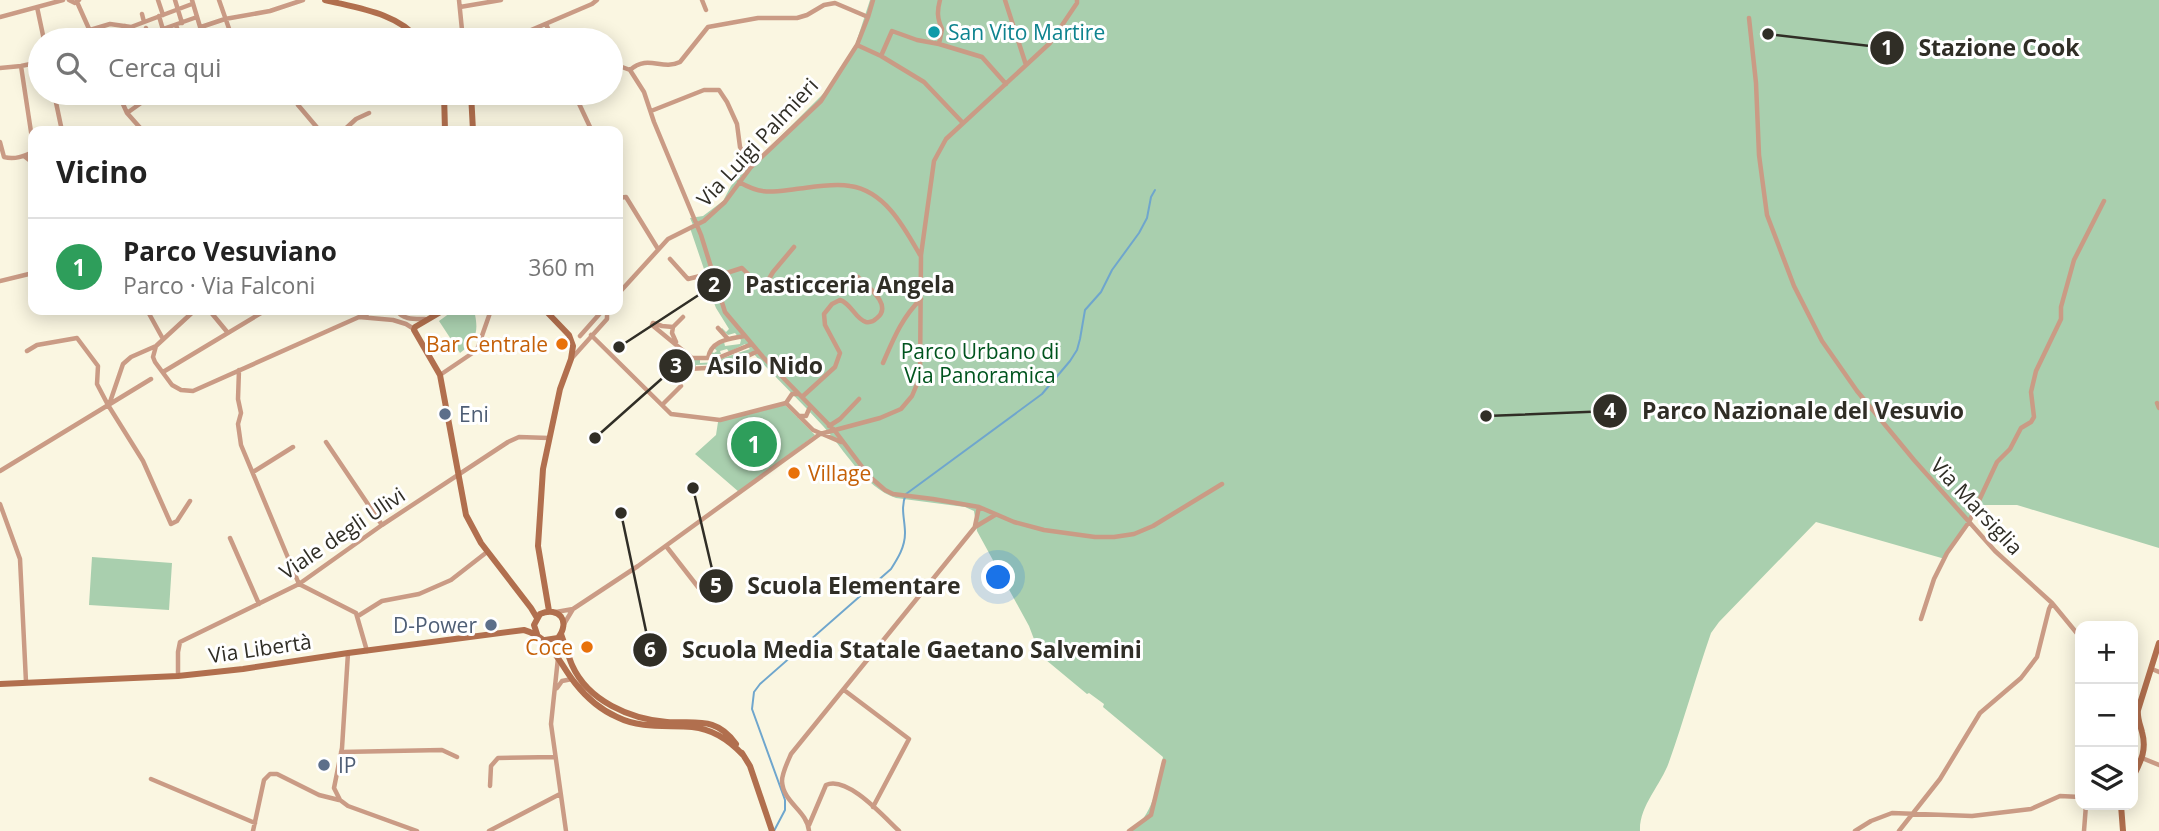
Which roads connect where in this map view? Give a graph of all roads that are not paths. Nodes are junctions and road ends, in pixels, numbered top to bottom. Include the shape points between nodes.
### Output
1 (63, 0) edge
2 (69, 0) edge
3 (158, 0) edge
4 (175, 0) edge
5 (219, 0) edge
6 (303, 0) edge
7 (325, 0) edge
8 (459, 0) edge
9 (501, 0) edge
10 (597, 0) edge
11 (702, 0) edge
12 (873, 0) edge
13 (940, 0) edge
14 (1005, 0) edge
15 (1077, 0) edge
16 (78, 1) edge
17 (192, 1) edge
18 (37, 7) junction
19 (460, 7) junction
20 (178, 9) junction
21 (706, 10) dead end
22 (142, 14) dead end
23 (161, 15) junction
24 (0, 17) edge
25 (197, 17) junction
26 (868, 17) junction
27 (1749, 18) dead end
28 (225, 19) junction
29 (144, 22) junction
30 (182, 23) junction
31 (546, 24) junction
32 (176, 25) junction
33 (125, 26) joint
34 (41, 28) edge
35 (89, 28) edge
36 (97, 28) edge
37 (163, 28) edge
38 (168, 28) edge
39 (177, 28) edge
40 (200, 28) edge
41 (205, 28) edge
42 (229, 28) edge
43 (406, 28) edge
44 (462, 28) edge
45 (536, 28) edge
46 (548, 28) edge
47 (939, 44) junction
48 (857, 45) junction
49 (881, 56) junction
50 (28, 65) edge
51 (1026, 65) junction
52 (21, 66) junction
53 (623, 67) edge
54 (0, 68) edge
55 (630, 70) junction
56 (1006, 84) junction
57 (57, 105) edge
58 (123, 105) edge
59 (139, 105) edge
60 (298, 105) dead end
61 (444, 105) edge
62 (472, 105) edge
63 (580, 105) edge
64 (651, 111) junction
65 (127, 113) junction
66 (369, 113) dead end
67 (964, 123) junction
68 (30, 126) edge
69 (61, 126) edge
70 (139, 126) edge
71 (316, 126) edge
72 (348, 126) edge
73 (444, 126) edge
74 (473, 126) edge
75 (590, 126) edge
76 (0, 142) edge
77 (28, 154) edge
78 (24, 156) junction
79 (28, 159) edge
80 (751, 167) junction
81 (739, 182) junction
82 (623, 197) edge
83 (2104, 201) dead end
84 (697, 225) junction
85 (794, 247) dead end
86 (658, 249) junction
87 (921, 256) junction
88 (670, 258) dead end
89 (28, 274) edge
90 (713, 275) junction
91 (858, 277) dead end
92 (0, 281) edge
93 (623, 288) edge
94 (921, 299) junction
95 (151, 315) edge
96 (189, 315) edge
97 (213, 315) edge
98 (257, 315) edge
99 (396, 315) edge
100 (404, 315) edge
101 (436, 315) edge
102 (489, 315) edge
103 (549, 315) edge
104 (599, 315) edge
105 (607, 315) edge
106 (364, 317) joint
107 (683, 317) dead end
108 (430, 319) junction
109 (393, 320) junction
110 (673, 327) junction
111 (718, 328) dead end
112 (414, 329) junction
113 (229, 333) junction
114 (591, 335) junction
115 (580, 336) junction
116 (745, 336) junction
117 (163, 339) junction
118 (571, 339) junction
119 (728, 339) junction
120 (752, 344) junction
121 (156, 346) junction
122 (678, 346) junction
123 (27, 351) dead end
124 (758, 351) junction
125 (138, 354) junction
126 (708, 358) junction
127 (571, 359) junction
128 (155, 362) junction
129 (883, 363) dead end
130 (688, 369) dead end
131 (239, 370) junction
132 (163, 372) junction
133 (440, 375) junction
134 (151, 379) dead end
135 (681, 386) dead end
136 (800, 395) junction
137 (859, 399) dead end
138 (786, 403) junction
139 (108, 405) junction
140 (662, 405) junction
141 (810, 407) junction
142 (817, 414) junction
143 (798, 416) junction
144 (828, 424) junction
145 (807, 425) junction
146 (835, 431) junction
147 (820, 434) junction
148 (548, 438) junction
149 (326, 442) dead end
150 (843, 442) junction
151 (293, 447) dead end
152 (0, 471) edge
153 (253, 472) junction
154 (459, 475) junction
155 (1222, 484) dead end
156 (190, 501) dead end
157 (0, 504) edge
158 (979, 508) junction
159 (995, 515) junction
160 (1969, 522) junction
161 (382, 525) junction
162 (975, 527) junction
163 (230, 538) dead end
164 (666, 546) junction
165 (487, 552) junction
166 (299, 584) junction
167 (698, 587) dead end
168 (2052, 603) junction
169 (259, 604) junction
170 (573, 608) junction
171 (552, 611) junction
172 (358, 616) junction
173 (536, 619) junction
174 (1921, 620) dead end
175 (564, 625) junction
176 (524, 630) junction
177 (2075, 630) edge
178 (537, 634) junction
179 (561, 634) junction
180 (545, 640) junction
181 (2159, 643) edge
182 (367, 651) junction
183 (348, 653) junction
184 (558, 657) junction
185 (2156, 671) edge
186 (178, 676) junction
187 (572, 679) junction
188 (26, 682) junction
189 (0, 684) edge
190 (844, 690) junction
191 (555, 692) junction
192 (2138, 710) edge
193 (2138, 723) edge
194 (341, 752) junction
195 (743, 755) junction
196 (457, 757) dead end
197 (555, 757) junction
198 (2142, 758) junction
199 (1164, 761) dead end
200 (2159, 765) edge
201 (2138, 766) edge
202 (151, 779) dead end
203 (490, 786) dead end
204 (561, 794) junction
205 (2075, 797) edge
206 (340, 800) junction
207 (873, 807) junction
208 (2086, 810) edge
209 (2121, 810) edge
210 (1913, 813) junction
211 (255, 823) junction
212 (809, 828) edge
213 (253, 831) edge
214 (417, 831) edge
215 (489, 831) edge
216 (566, 831) edge
217 (771, 831) edge
218 (899, 831) edge
219 (1129, 831) edge
220 (1855, 831) edge
221 (1899, 831) edge
222 (2084, 831) edge
223 (2123, 831) edge

1 - 18 street
2 - 16 street
3 - 23 street
4 - 20 street
5 - 28 street
6 - 28 street via 270,12
7 - 43 street via 384,16
8 - 19 street
9 - 19 street
10 - 31 street
11 - 21 street
12 - 26 street
13 - 47 street
14 - 51 street
15 - 51 street via 1050,43
16 - 35 street
17 - 20 street
17 - 25 street
18 - 24 street
18 - 34 street
19 - 44 street
20 - 23 street
20 - 30 street
22 - 29 street
23 - 29 street
23 - 37 street
25 - 30 street
25 - 40 street
26 - 48 street, Via Luigi Palmieri
26 - 55 street via 835,3 797,18 758,18 708,27 675,65 647,62
27 - 160 street, Via Marsiglia via 1767,215 1794,286 1828,350 1857,391
28 - 41 street
28 - 42 street
29 - 33 street
30 - 32 street
31 - 45 street
31 - 46 street
32 - 38 street
32 - 39 street
33 - 36 street
47 - 49 street via 892,31
47 - 56 street via 982,57
48 - 49 street
48 - 80 street, Via Luigi Palmieri via 821,101
49 - 67 street via 924,82
50 - 52 street
51 - 56 street
52 - 54 street
52 - 68 street
53 - 55 street
55 - 64 street
56 - 67 street
57 - 69 street
58 - 65 street
59 - 65 street
60 - 71 street
61 - 73 street
62 - 74 street
63 - 75 street
64 - 80 street via 704,90 719,90 737,124 740,147
64 - 84 street
65 - 70 street
66 - 72 street
67 - 87 street via 946,139 934,161
76 - 78 street via 4,157
77 - 78 street
78 - 79 street
80 - 81 street, Via Luigi Palmieri
81 - 84 street, Via Luigi Palmieri via 725,202
81 - 87 street via 767,193 848,185 865,190 897,216
82 - 86 street
83 - 160 street via 2074,260 2061,319 2036,372 2031,393 2034,418 2021,428 1997,463
84 - 86 street, Via Luigi Palmieri
84 - 90 street
85 - 90 street via 763,289 742,268
86 - 93 street, Via Luigi Palmieri
87 - 94 street
88 - 90 street via 688,279
89 - 92 street
90 - 116 street via 726,312
91 - 136 street via 883,310 866,322 847,302 832,304 824,313 825,325 840,353 835,367
94 - 129 street via 896,332
94 - 146 street via 920,377 912,396 889,415
95 - 117 street
96 - 117 street
97 - 113 street
98 - 113 street
99 - 109 street
100 - 108 street
101 - 108 street
102 - 133 street via 477,350
103 - 118 street
104 - 115 street
105 - 114 street
106 - 109 street
106 - 131 street
107 - 110 street
108 - 112 street
109 - 112 street
110 - 122 street
110 - 122 street via 652,325
111 - 119 street
112 - 133 street
113 - 132 street
114 - 115 street
114 - 127 street
114 - 140 street
115 - 118 street
116 - 119 street
116 - 120 street
117 - 121 street
118 - 127 street
119 - 126 street via 716,343
120 - 124 street
120 - 126 street
121 - 125 street
121 - 128 street
122 - 126 street via 692,358
123 - 139 street via 77,338 98,366 97,384
124 - 130 street via 725,367
124 - 136 street
125 - 128 street
125 - 139 street via 123,364
127 - 148 street
128 - 132 street
131 - 132 street via 193,391 177,388
131 - 153 street via 242,413 238,424
133 - 154 street
134 - 139 street
135 - 140 street
136 - 138 street via 792,394
136 - 141 street
137 - 144 street
138 - 140 street via 720,420 671,414
138 - 143 street
139 - 152 street
139 - 156 street via 144,461 171,524
141 - 142 street
141 - 143 street via 806,416
142 - 144 street
142 - 145 street
143 - 145 street
144 - 146 street
144 - 147 street
145 - 147 street
146 - 147 street
146 - 150 street
147 - 150 street
147 - 164 street
148 - 154 street, Viale degli Ulivi via 514,438
148 - 171 street via 538,546
149 - 161 street
150 - 158 street via 869,476 893,494
151 - 153 street
153 - 166 street
154 - 161 street, Viale degli Ulivi
154 - 165 street via 466,515
155 - 159 street via 1134,534 1095,537 1044,530
157 - 188 street via 20,559
158 - 159 street
158 - 162 street
159 - 162 street
160 - 168 street, Via Marsiglia
160 - 174 street via 1941,565
161 - 166 street, Viale degli Ulivi
162 - 190 street
163 - 169 street
164 - 167 street
164 - 170 street
165 - 172 street via 451,580 419,594 382,601
165 - 173 street
166 - 169 street, Viale degli Ulivi
166 - 172 street
168 - 177 street, Via Marsiglia
168 - 210 street via 2036,657 2021,678 1980,713 1940,779
169 - 186 street, Viale degli Ulivi via 180,642
170 - 171 street
170 - 175 street
171 - 173 street
171 - 175 street
172 - 182 street
173 - 176 street
173 - 178 street
175 - 179 street
176 - 178 street, Via Libertà
176 - 182 street, Via Libertà
178 - 180 street
179 - 180 street
179 - 195 street via 580,679 606,703 651,720 707,723 727,733
180 - 184 street
181 - 185 street
182 - 183 street, Via Libertà
183 - 186 street, Via Libertà
183 - 194 street
184 - 187 street
184 - 191 street
185 - 192 street
186 - 188 street, Via Libertà
187 - 191 street via 562,681
187 - 195 street via 617,717 646,726 705,730
188 - 189 street, Via Libertà
190 - 207 street via 909,738
190 - 212 street via 791,754 782,780 788,799 805,816
191 - 197 street via 551,724
193 - 198 street via 2145,746
194 - 196 street via 442,750
194 - 206 street via 334,788
195 - 217 street
197 - 203 street via 498,758 491,766
197 - 204 street
198 - 200 street
198 - 201 street
199 - 219 street via 1151,815
202 - 211 street
204 - 215 street
204 - 216 street
205 - 210 street via 2060,796 2031,809 1972,816
206 - 211 street via 272,773 264,780
206 - 214 street
207 - 212 street via 841,783 832,782 826,785
207 - 218 street
208 - 222 street
209 - 223 street
210 - 220 street via 1892,813
210 - 221 street
211 - 213 street

